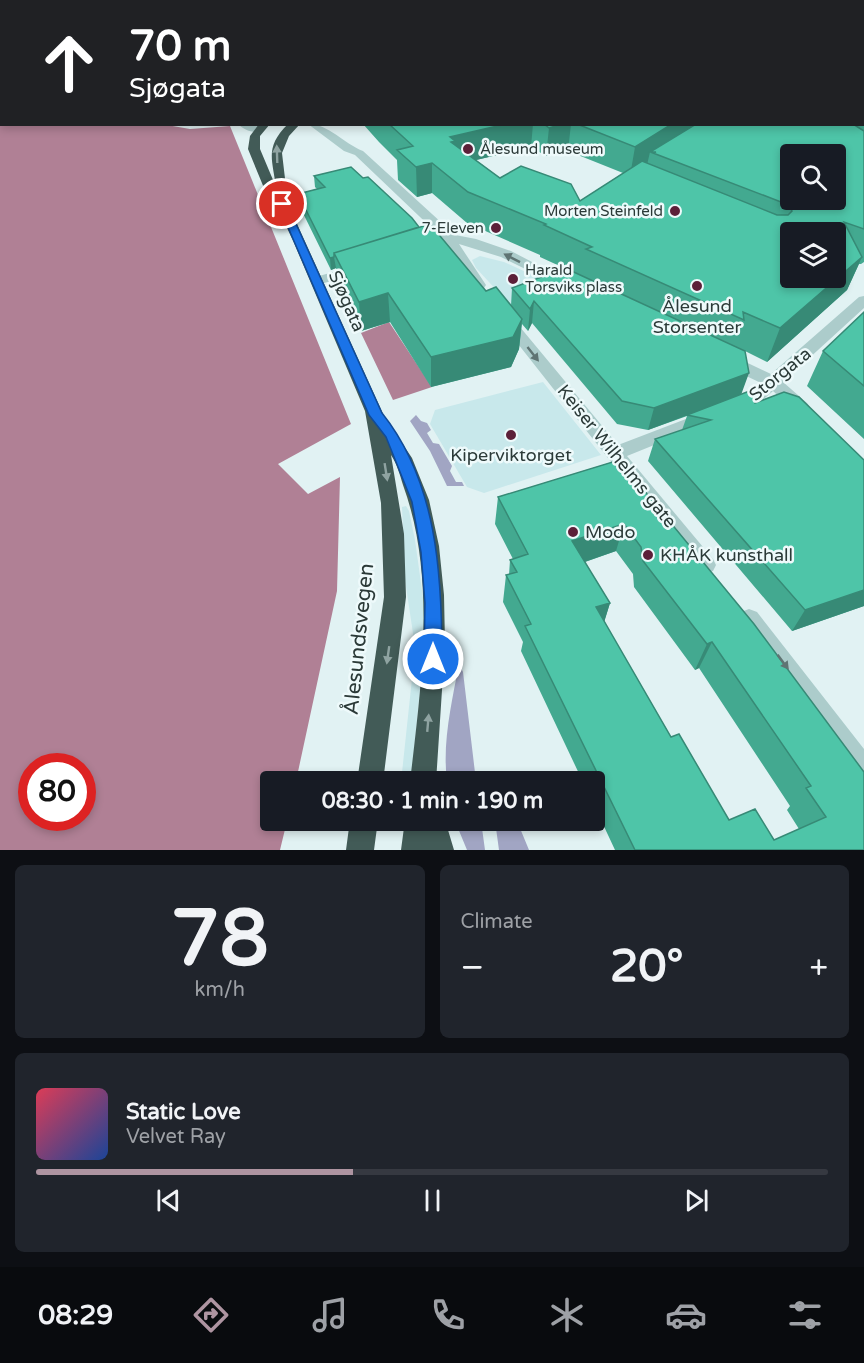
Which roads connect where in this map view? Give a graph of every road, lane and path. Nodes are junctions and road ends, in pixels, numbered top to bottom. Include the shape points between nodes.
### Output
1 (246, 126) edge
2 (262, 126) edge
3 (293, 126) edge
4 (316, 126) edge
5 (351, 136) dead end
6 (359, 153) junction
7 (282, 204) junction
8 (451, 238) junction
9 (431, 245) edge
10 (376, 263) edge
11 (317, 281) junction
12 (586, 293) edge
13 (864, 300) edge
14 (716, 354) edge
15 (773, 382) junction
16 (376, 415) junction
17 (812, 417) edge
18 (615, 453) junction
19 (721, 585) edge
20 (736, 603) edge
21 (864, 770) edge
22 (371, 771) edge
23 (425, 771) edge
24 (363, 831) edge
25 (417, 831) edge
26 (433, 831) edge
27 (360, 850) edge
28 (415, 850) edge
29 (440, 850) edge

1 - 2 street
2 - 7 highway, Sjøgata via 253,141 254,149 270,188
7 -> 3 highway, Sjøgata via 284,191 275,151 279,140
4 - 6 street, Keiser Wilhelms gate
5 - 6 street, Keiser Wilhelms gate via 361,146
6 - 8 street, Keiser Wilhelms gate
7 - 11 highway, Sjøgata
8 - 9 street
12 -> 8 street via 495,249
8 -> 18 street, Keiser Wilhelms gate via 467,270
10 - 11 street
11 - 16 highway, Sjøgata
13 - 15 street, Storgata
14 - 15 street
15 - 17 street
15 - 18 street, Storgata via 754,399
16 -> 22 highway, Ålesundsvegen via 391,503 396,570
23 -> 16 highway via 434,603 429,552 420,502 392,435
18 - 19 street, Keiser Wilhelms gate
20 -> 21 street
24 - 27 highway
25 - 28 highway
26 - 29 highway

